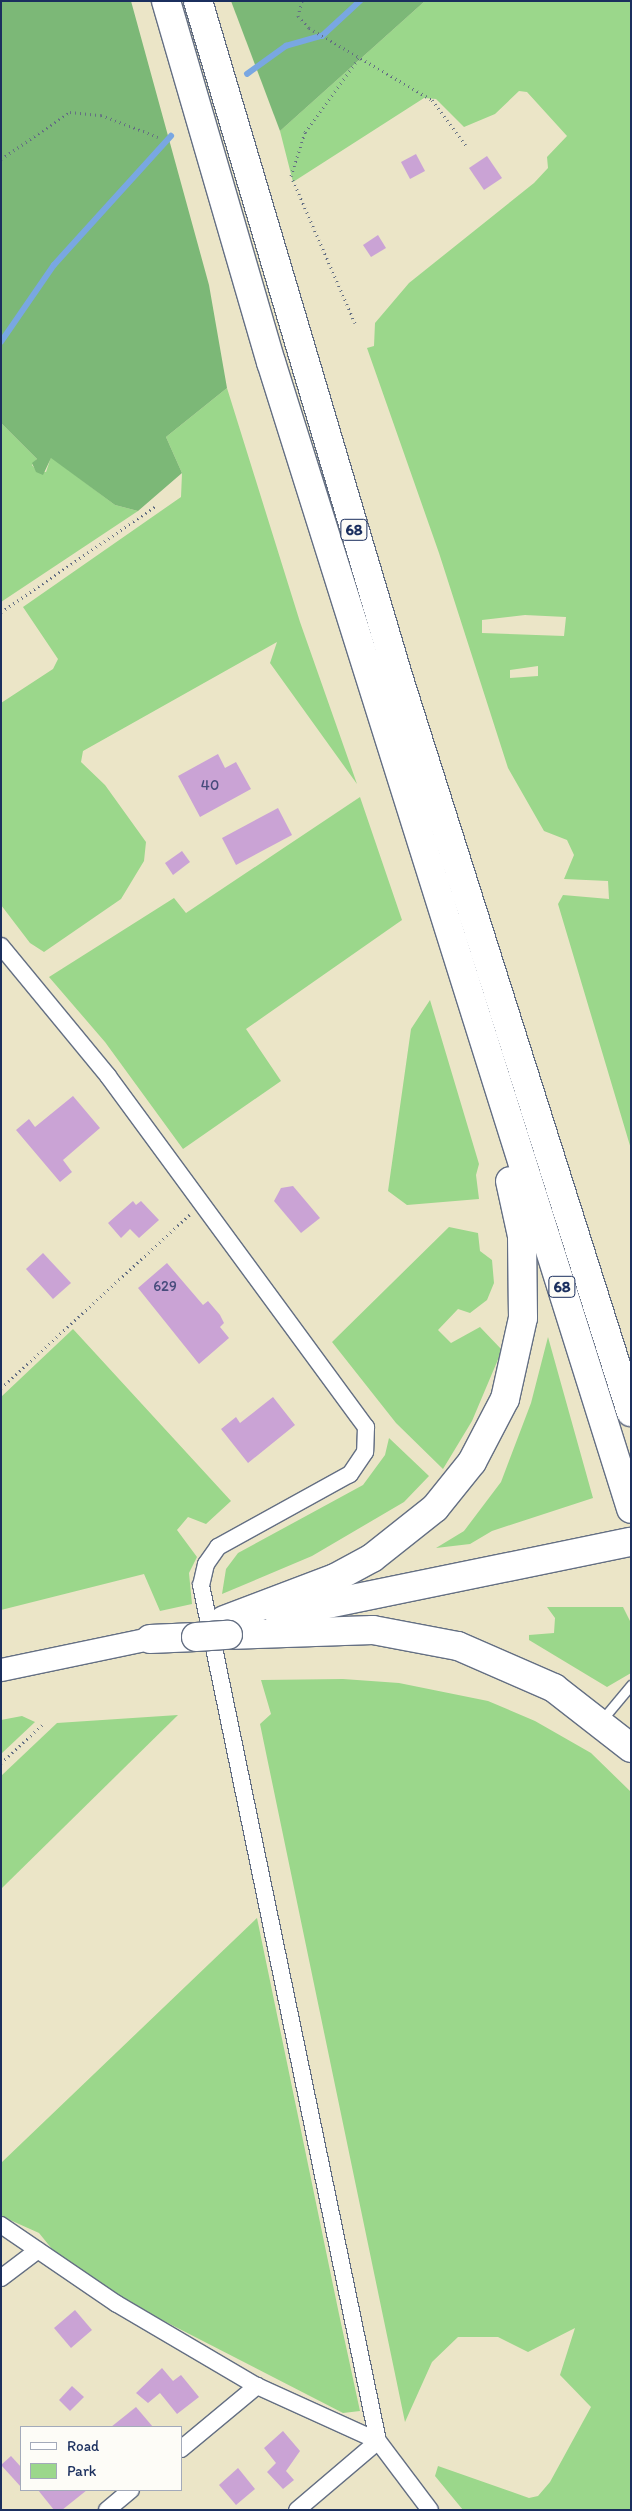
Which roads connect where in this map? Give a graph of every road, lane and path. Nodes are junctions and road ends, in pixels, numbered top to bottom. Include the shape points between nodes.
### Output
1 (166, 1) edge
2 (198, 1) edge
3 (302, 1) edge
4 (359, 58) junction
5 (158, 138) dead end
6 (467, 147) dead end
7 (1, 159) edge
8 (354, 323) dead end
9 (157, 505) dead end
10 (1, 612) edge
11 (1, 946) edge
12 (491, 1065) junction
13 (203, 1204) junction
14 (1, 1388) edge
15 (631, 1412) edge
16 (631, 1508) edge
17 (631, 1542) edge
18 (226, 1626) junction
19 (150, 1639) joint
20 (1, 1670) edge
21 (631, 1685) edge
22 (601, 1722) junction
23 (42, 1726) dead end
24 (631, 1748) edge
25 (1, 1764) edge
26 (1, 2225) edge
27 (38, 2250) junction
28 (1, 2278) edge
29 (257, 2386) junction
30 (378, 2441) junction
31 (182, 2448) edge
32 (130, 2491) edge
33 (107, 2510) edge
34 (297, 2510) edge
35 (430, 2510) edge

1 - 12 highway, 68 via 271,362
2 - 15 highway, 68 via 399,679
3 - 4 path via 298,16
4 - 6 path via 432,100
4 - 8 path via 306,132 291,176
5 - 7 path via 101,115 70,112
9 - 10 path
11 - 13 street via 108,1076
12 - 16 highway, 68
12 - 18 highway via 489,1112 518,1210 525,1289 519,1348 495,1421 454,1486 390,1546 335,1578
13 - 14 path
13 - 30 street via 359,1412 368,1436 362,1460 350,1474 218,1547 206,1564 201,1585
17 - 18 highway
18 - 19 highway via 196,1634
18 - 22 highway via 345,1629 430,1639 531,1675
19 - 20 main road
21 - 22 lane
22 - 24 highway
23 - 25 path
26 - 27 street
27 - 28 street
27 - 29 street via 148,2323
29 - 30 street
29 - 31 street
30 - 34 street
30 - 35 street
32 - 33 street

